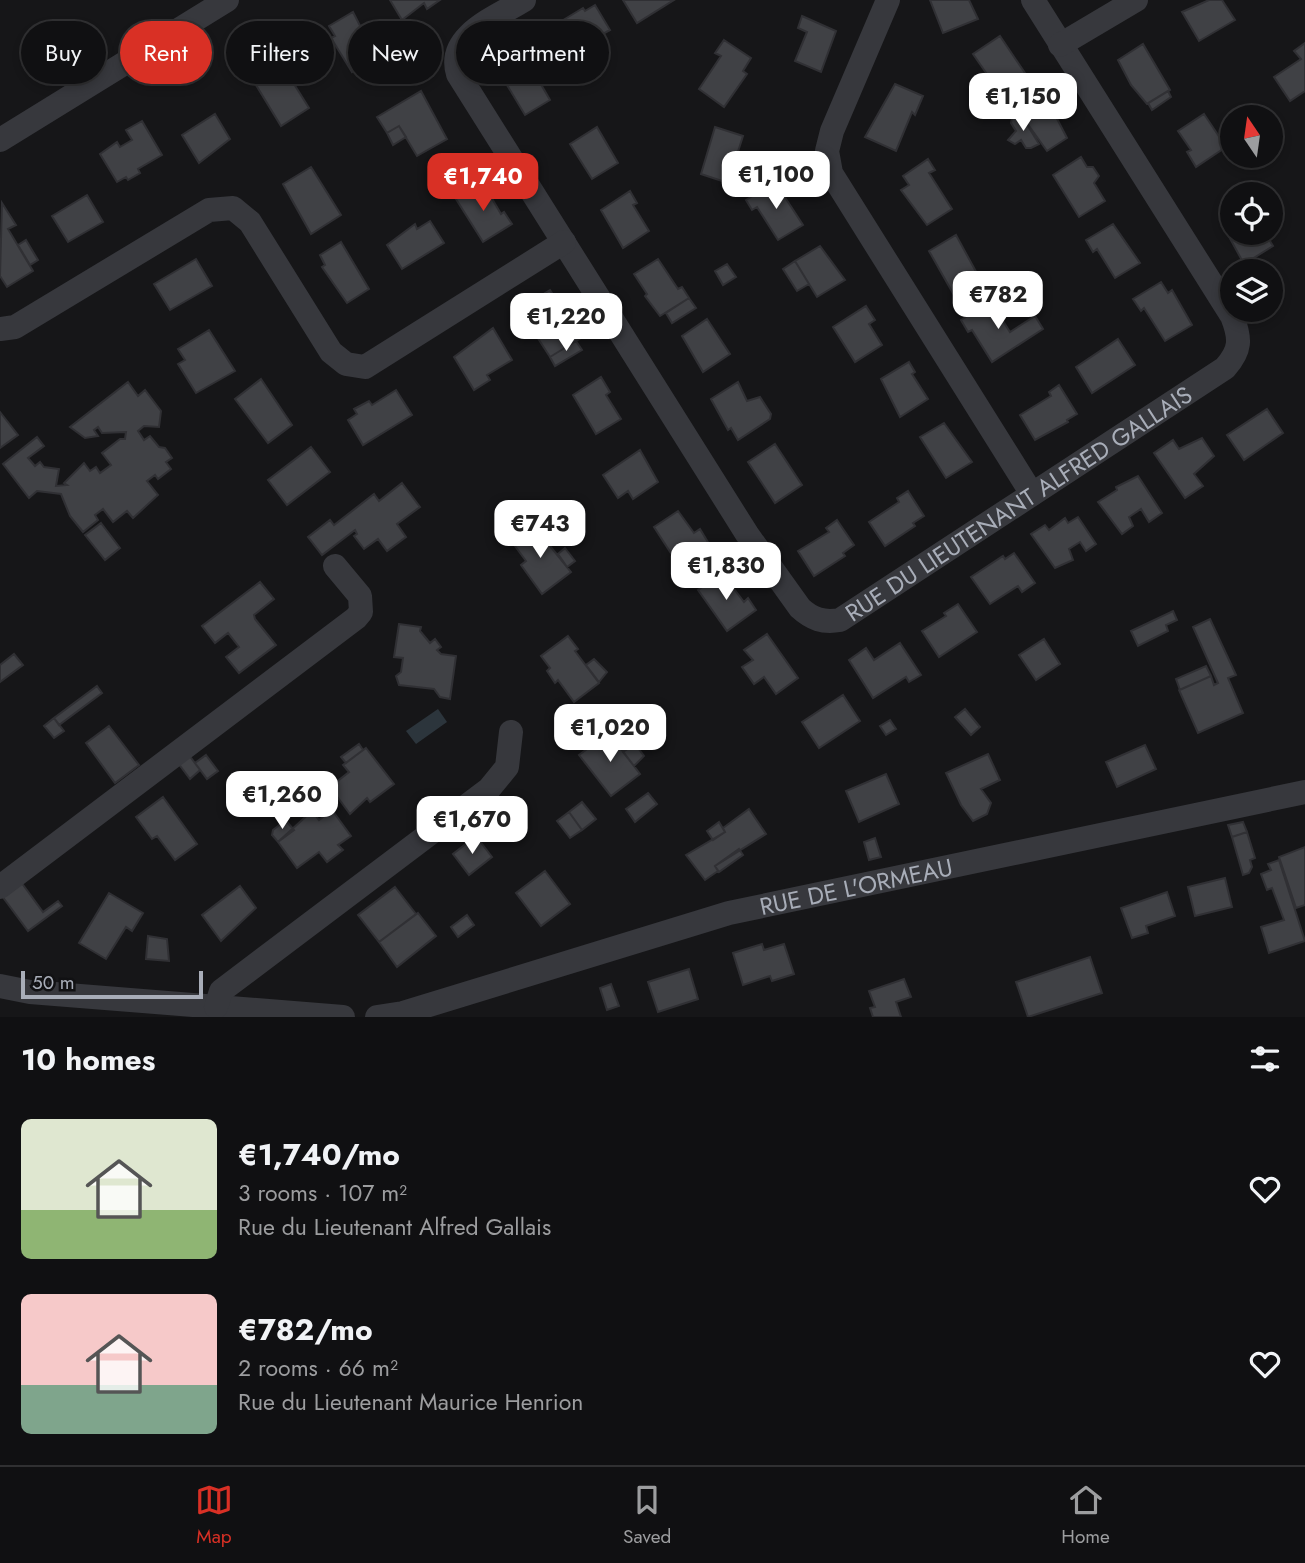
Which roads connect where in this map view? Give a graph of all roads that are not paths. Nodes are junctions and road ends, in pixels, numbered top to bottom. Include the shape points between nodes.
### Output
1 (227, 0) edge
2 (524, 0) edge
3 (888, 0) edge
4 (1033, 0) edge
5 (1136, 0) edge
6 (1060, 46) junction
7 (0, 140) edge
8 (564, 242) junction
9 (0, 329) edge
10 (1032, 494) junction
11 (335, 566) dead end
12 (511, 732) dead end
13 (1305, 792) edge
14 (0, 887) edge
15 (2, 988) edge
16 (216, 1007) junction
17 (415, 1013) edge
18 (343, 1017) edge
19 (377, 1017) edge

1 - 7 street
2 - 8 street, RUE DU LIEUTENANT ALFRED GALLAIS via 466,37 455,64
3 - 10 street via 832,131 827,151 831,173
4 - 6 street
5 - 6 street
6 - 10 street, RUE DU LIEUTENANT ALFRED GALLAIS via 1232,316 1240,339 1239,350 1225,368
8 - 9 street via 365,367 346,364 331,352 250,222 233,208 209,210 15,327
8 - 10 street, RUE DU LIEUTENANT ALFRED GALLAIS via 747,534 808,615 827,622 840,620
11 - 14 street via 360,596 361,612 356,618
12 - 16 street via 506,767 489,789 222,991
13 - 17 street, RUE DE L'ORMEAU via 729,913
15 - 16 street
16 - 18 street
17 - 19 street, RUE DE L'ORMEAU

